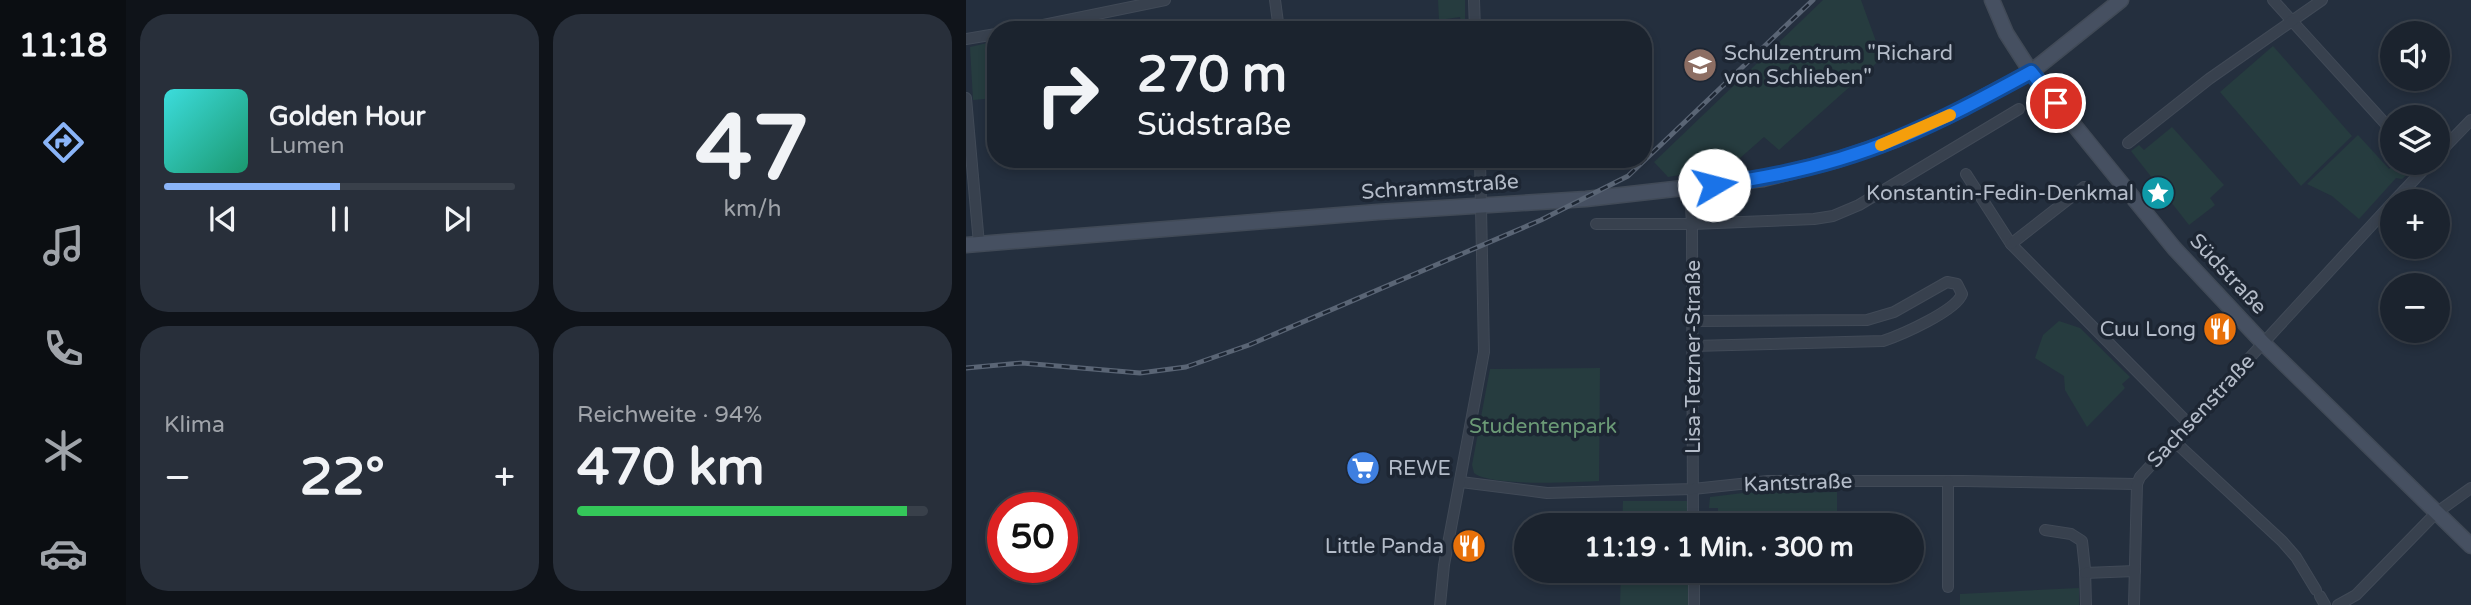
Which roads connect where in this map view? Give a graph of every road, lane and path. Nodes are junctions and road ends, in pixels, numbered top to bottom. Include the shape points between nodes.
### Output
1 (1165, 0) edge
2 (1275, 0) edge
3 (1474, 0) edge
4 (1992, 0) edge
5 (2121, 0) edge
6 (2273, 0) edge
7 (2322, 0) edge
8 (2292, 20) junction
9 (1063, 21) edge
10 (1278, 21) edge
11 (1475, 21) edge
12 (987, 36) edge
13 (966, 39) edge
14 (2031, 72) junction
15 (966, 98) edge
16 (2020, 109) dead end
17 (2380, 118) edge
18 (2471, 120) edge
19 (2450, 142) edge
20 (2127, 143) dead end
21 (1480, 168) edge
22 (1966, 174) dead end
23 (2416, 175) edge
24 (2084, 187) dead end
25 (1690, 189) junction
26 (2404, 189) edge
27 (1482, 205) junction
28 (2380, 216) edge
29 (1596, 224) dead end
30 (1692, 224) junction
31 (2011, 244) junction
32 (972, 245) edge
33 (1693, 321) junction
34 (2263, 343) junction
35 (1693, 346) junction
36 (2189, 424) junction
37 (2174, 441) junction
38 (1948, 481) junction
39 (1461, 482) junction
40 (2137, 484) junction
41 (2471, 488) edge
42 (1693, 489) junction
43 (1693, 513) edge
44 (2436, 513) junction
45 (2045, 530) dead end
46 (2471, 546) edge
47 (2134, 571) junction
48 (2085, 573) junction
49 (1694, 583) edge
50 (1948, 587) dead end
51 (2356, 595) junction
52 (2320, 597) edge
53 (1440, 605) edge
54 (1694, 605) edge
55 (2086, 605) edge
56 (2134, 605) edge
57 (2338, 605) edge
58 (2362, 605) edge

1 - 9 street
2 - 10 street
3 - 11 street
4 - 14 main road, Südstraße
5 - 14 main road, Schrammstraße
6 - 8 street
7 - 8 street
8 - 17 street
8 - 20 street
12 - 13 street
14 - 25 main road, Schrammstraße via 1922,128 1837,160 1763,179
14 - 34 main road, Südstraße via 2174,248
15 - 32 street
16 - 30 street via 1833,216
18 - 19 street
21 - 27 street
22 - 31 street
23 - 26 street, Sachsenstraße
24 - 31 street
25 - 27 main road, Schrammstraße
25 - 30 street, Lisa-Tetzner-Straße
27 - 32 main road, Schrammstraße
27 - 39 street via 1484,352
28 - 34 street, Sachsenstraße
29 - 30 street
30 - 33 street, Lisa-Tetzner-Straße
31 - 36 street
33 - 35 street, Lisa-Tetzner-Straße
33 - 35 street via 1867,320 1895,312 1947,282 1962,291 1955,304 1883,341
34 - 36 street, Sachsenstraße
34 - 44 main road, Südstraße
35 - 42 street, Lisa-Tetzner-Straße
36 - 37 street, Sachsenstraße
37 - 40 street, Sachsenstraße
37 - 52 street via 2282,541
38 - 40 street, Kantstraße
38 - 42 street, Kantstraße via 1768,481
38 - 50 street
39 - 42 street, Kantstraße via 1547,493
39 - 53 street
40 - 47 street, Sachsenstraße
41 - 44 street
42 - 43 street, Lisa-Tetzner-Straße
44 - 46 main road, Südstraße
44 - 51 street
45 - 48 street via 2071,534 2082,541
47 - 48 street
47 - 56 street, Sachsenstraße
48 - 55 street
49 - 54 street
51 - 57 street
51 - 58 street

